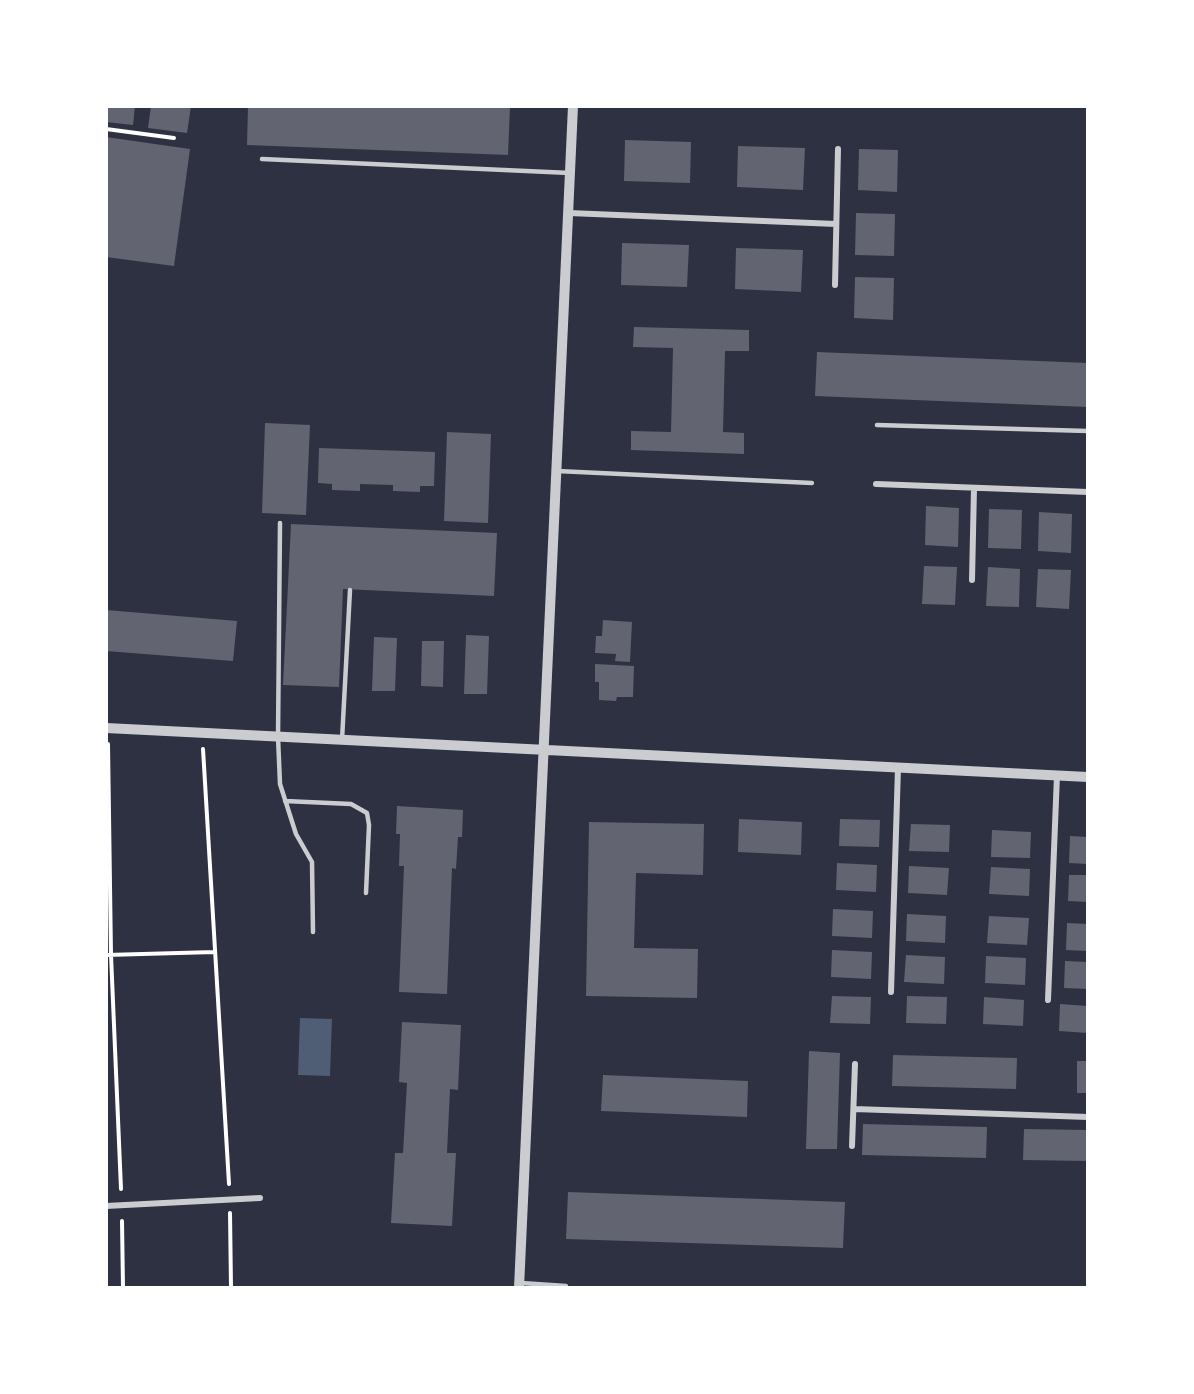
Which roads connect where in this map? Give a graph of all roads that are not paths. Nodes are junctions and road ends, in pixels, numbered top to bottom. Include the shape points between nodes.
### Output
1 (573, 106) edge
2 (838, 149) dead end
3 (262, 159) dead end
4 (570, 173) junction
5 (569, 213) junction
6 (836, 224) junction
7 (835, 285) dead end
8 (877, 425) dead end
9 (1088, 431) edge
10 (557, 471) junction
11 (812, 483) dead end
12 (876, 484) dead end
13 (974, 488) junction
14 (1088, 492) edge
15 (280, 523) dead end
16 (972, 580) dead end
17 (350, 590) dead end
18 (107, 728) edge
19 (278, 737) junction
20 (342, 740) junction
21 (545, 750) junction
22 (898, 768) junction
23 (1057, 775) junction
24 (1088, 777) edge
25 (285, 801) junction
26 (366, 893) dead end
27 (313, 932) dead end
28 (891, 992) dead end
29 (1048, 1000) dead end
30 (855, 1064) dead end
31 (854, 1109) junction
32 (1088, 1117) edge
33 (852, 1146) dead end
34 (260, 1198) dead end
35 (106, 1206) edge
36 (519, 1285) edge
37 (566, 1286) edge

1 - 4 street
2 - 6 street
3 - 4 lane
4 - 5 street
5 - 6 street
5 - 10 street
6 - 7 street
8 - 9 lane
10 - 11 lane
10 - 21 street
12 - 13 street
13 - 14 street
13 - 16 street
15 - 19 lane
17 - 20 lane
18 - 19 street
19 - 20 street
19 - 25 lane via 280,784
20 - 21 street
21 - 22 street
21 - 36 street
22 - 23 street
22 - 28 street
23 - 24 street
23 - 29 street
25 - 26 lane via 351,804 367,813
25 - 27 lane via 296,834 312,862
30 - 31 street
31 - 32 street
31 - 33 street
34 - 35 street
36 - 37 lane

